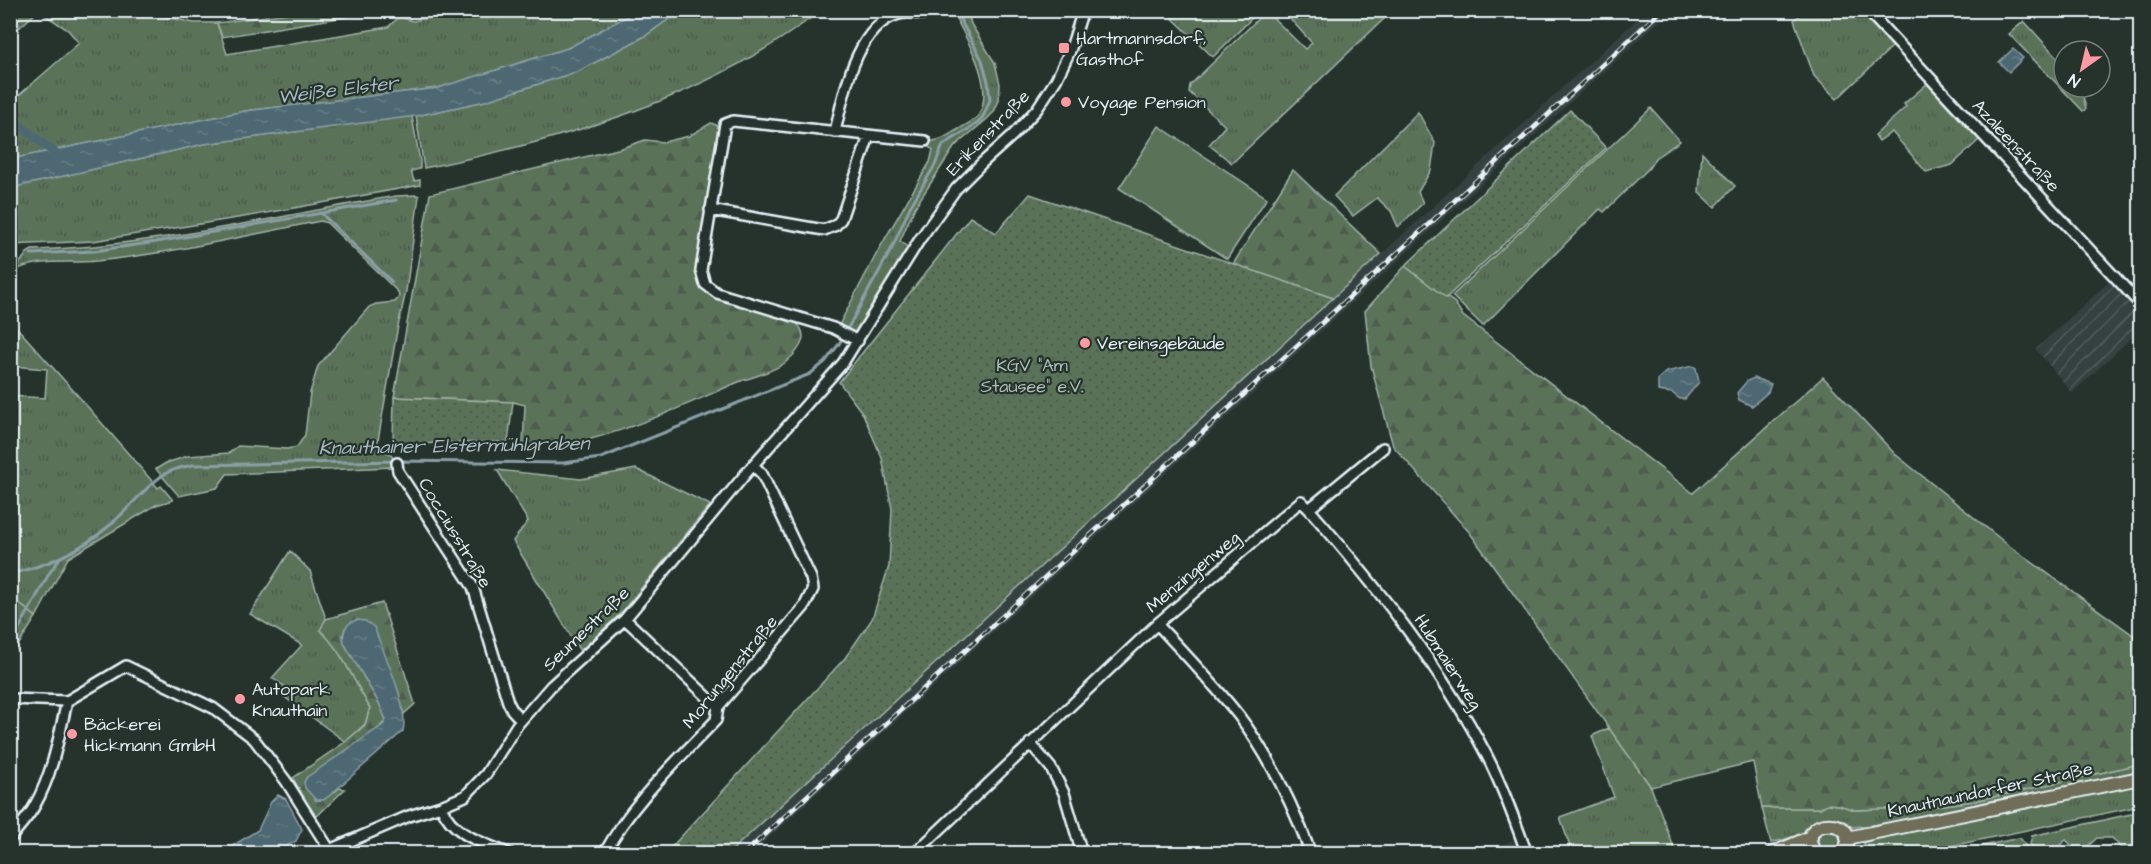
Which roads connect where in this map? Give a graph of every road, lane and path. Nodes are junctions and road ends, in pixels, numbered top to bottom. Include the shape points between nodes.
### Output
1 (929, 10) edge
2 (1083, 10) edge
3 (1867, 10) edge
4 (835, 132) junction
5 (868, 136) junction
6 (925, 141) dead end
7 (710, 210) junction
8 (920, 239) joint
9 (2140, 304) edge
10 (858, 340) junction
11 (1383, 448) dead end
12 (397, 463) dead end
13 (753, 465) junction
14 (1309, 509) junction
15 (625, 618) junction
16 (1157, 624) junction
17 (10, 699) edge
18 (68, 701) junction
19 (718, 707) junction
20 (521, 720) junction
21 (1030, 742) junction
22 (2140, 778) edge
23 (441, 806) junction
24 (1811, 837) junction
25 (1847, 838) junction
26 (10, 839) edge
27 (1081, 850) dead end
28 (325, 851) edge
29 (1775, 853) edge
30 (1816, 853) edge
31 (510, 854) edge
32 (604, 854) edge
33 (914, 854) edge
34 (1311, 854) edge
35 (1527, 854) edge
36 (1842, 854) edge

1 - 4 street via 928,14 891,17 865,40 844,90
2 - 8 street, Erikenstraße via 1070,51 1037,109 966,179
3 - 9 street, Azaleenstraße
4 - 5 street
4 - 7 street via 733,121 725,124
5 - 6 street
5 - 7 street via 836,225 824,230
7 - 10 street via 701,270 705,284 717,293 838,330
8 - 10 street, Seumestraße
10 - 13 street, Seumestraße via 825,386
11 - 14 street, Menzingenweg
12 - 20 street, Cocciusstraße via 398,471 473,587 508,702
13 - 15 street, Seumestraße
13 - 19 street, Morungenstraße via 762,474 812,578 813,589 804,606
14 - 16 street, Menzingenweg via 1301,501
14 - 35 street, Hubmaierweg via 1388,602 1434,666 1487,757
15 - 19 street
15 - 20 street, Seumestraße via 551,686
16 - 21 street, Menzingenweg
16 - 34 street via 1240,718 1297,814
17 - 18 street
18 - 26 street via 43,789
18 - 28 street via 126,666 213,708 254,739 286,781
19 - 32 street, Morungenstraße via 716,720 634,807
20 - 23 street, Seumestraße via 486,774 465,796
21 - 27 street via 1051,768 1064,793
21 - 33 street, Menzingenweg
22 - 25 main road, Knautnaundorfer Straße
23 - 28 street, Seumestraße
23 - 31 street via 446,818 460,832
24 - 25 main road via 1817,827 1830,823 1840,826
24 - 29 main road
24 - 30 main road
25 - 36 main road
29 - 30 main road

